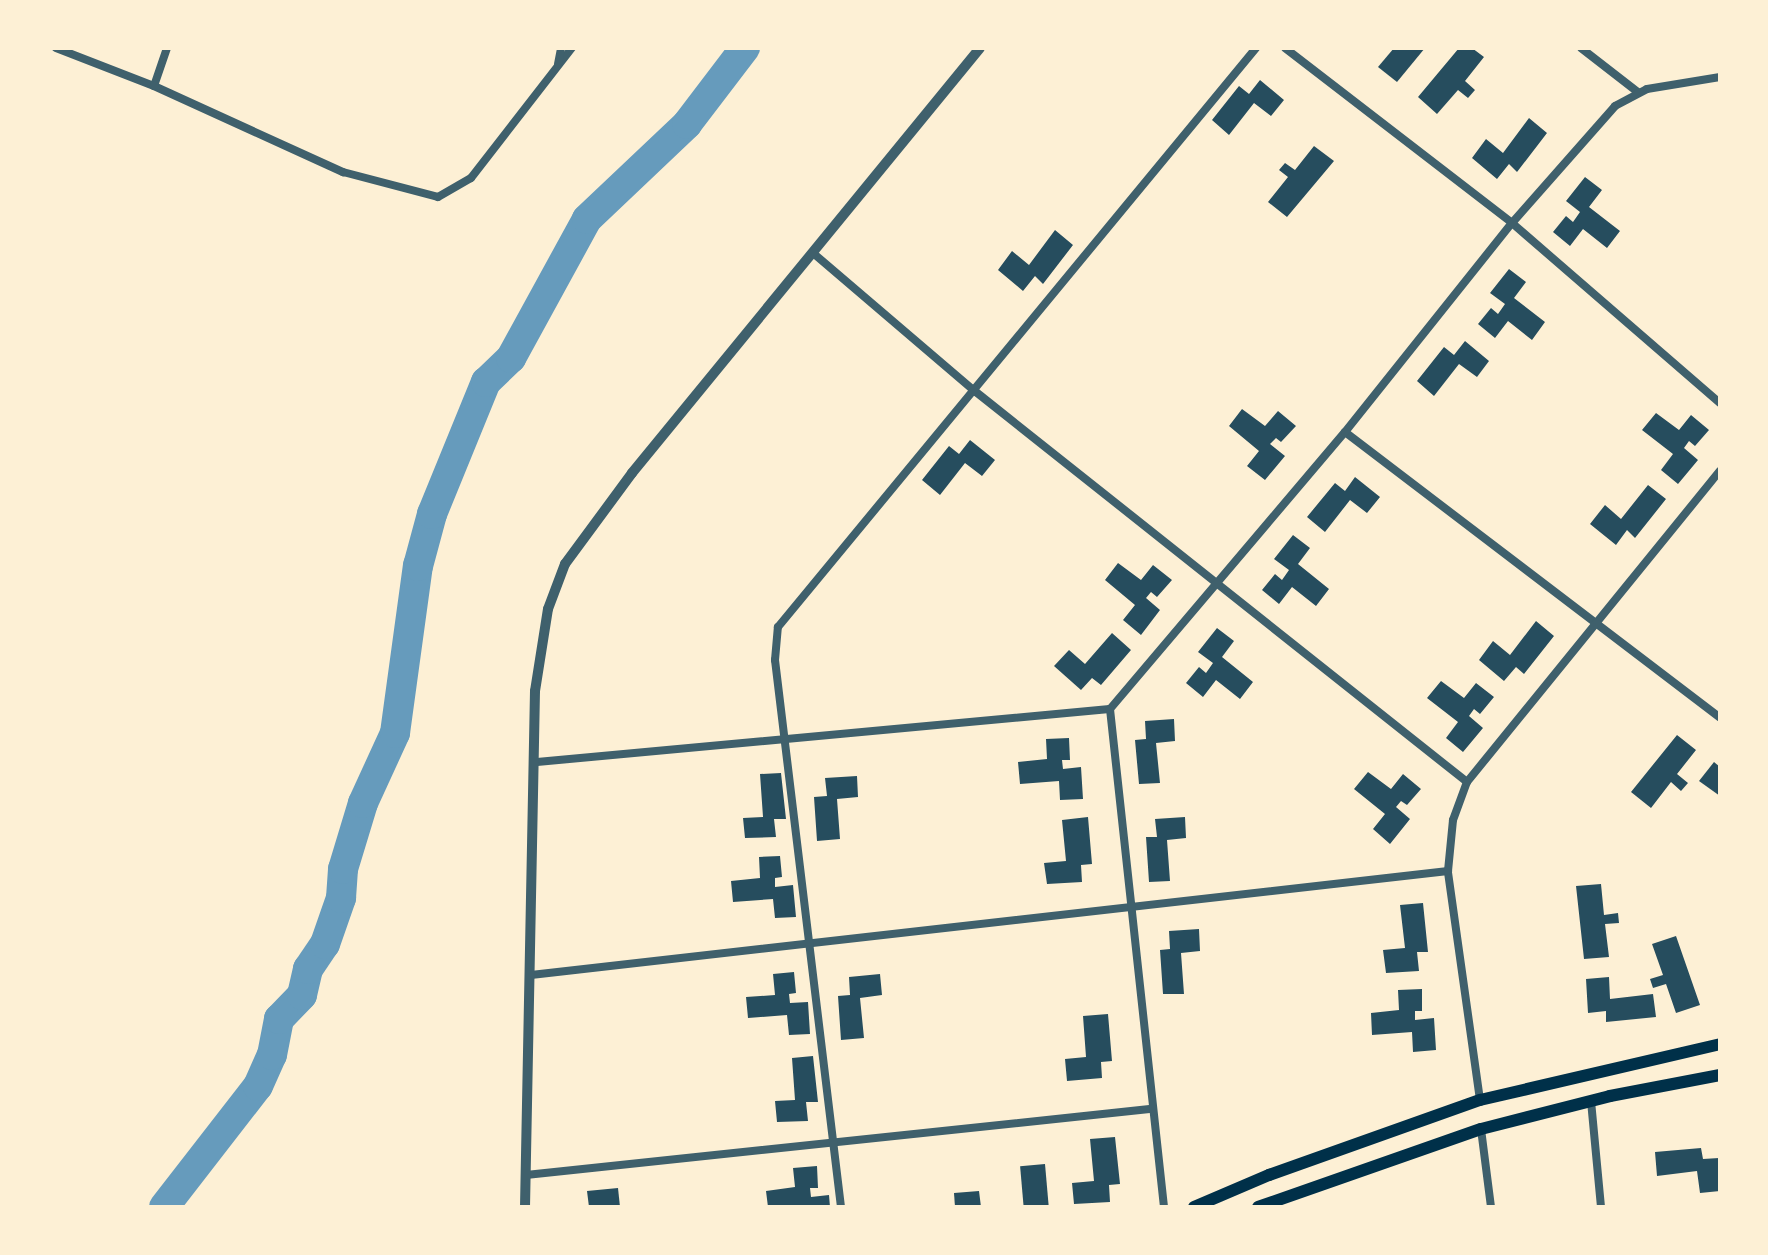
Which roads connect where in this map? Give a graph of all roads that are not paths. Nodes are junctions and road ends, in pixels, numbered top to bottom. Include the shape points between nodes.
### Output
1 (56, 48) edge
2 (167, 48) edge
3 (561, 48) edge
4 (572, 48) edge
5 (980, 48) edge
6 (1256, 48) edge
7 (1285, 48) edge
8 (1581, 48) edge
9 (557, 69) junction
10 (1720, 77) edge
11 (154, 86) junction
12 (1639, 93) junction
13 (1512, 223) junction
14 (813, 253) junction
15 (976, 392) junction
16 (1720, 403) edge
17 (1345, 432) junction
18 (1720, 471) edge
19 (1218, 579) junction
20 (1597, 622) junction
21 (1110, 709) junction
22 (1720, 718) edge
23 (786, 739) junction
24 (537, 762) junction
25 (1467, 782) junction
26 (1448, 871) junction
27 (1131, 910) junction
28 (812, 941) junction
29 (531, 975) junction
30 (1720, 1044) edge
31 (1720, 1075) edge
32 (1480, 1100) junction
33 (1591, 1101) junction
34 (1150, 1109) junction
35 (1481, 1129) junction
36 (834, 1144) junction
37 (526, 1175) junction
38 (525, 1207) edge
39 (841, 1207) edge
40 (1164, 1207) edge
41 (1194, 1207) edge
42 (1258, 1207) edge
43 (1491, 1207) edge
44 (1601, 1207) edge

1 - 11 street
2 - 11 street
3 - 9 street
4 - 9 street
5 - 14 street
6 - 15 street
7 - 13 street
8 - 12 street
9 - 11 street via 471,178 438,197 317,162
10 - 12 street
12 - 13 street via 1615,106
13 - 16 street
13 - 17 street
14 - 15 street
14 - 24 street via 632,473 565,564 539,650
15 - 19 street
15 - 23 street via 778,627 775,660
17 - 19 street
17 - 20 street
18 - 20 street
19 - 21 street
19 - 25 street
20 - 22 street
20 - 25 street
21 - 23 street
21 - 27 street
23 - 24 street
23 - 28 street
24 - 29 street
25 - 26 street via 1453,820
26 - 27 street
26 - 32 street
27 - 28 street
27 - 34 street
28 - 29 street
28 - 36 street
29 - 37 street
30 - 32 main road
31 - 33 main road
32 - 41 main road
33 - 35 main road
33 - 44 street
34 - 36 street
34 - 40 street
35 - 42 main road
35 - 43 street
36 - 37 street
36 - 39 street
37 - 38 street

